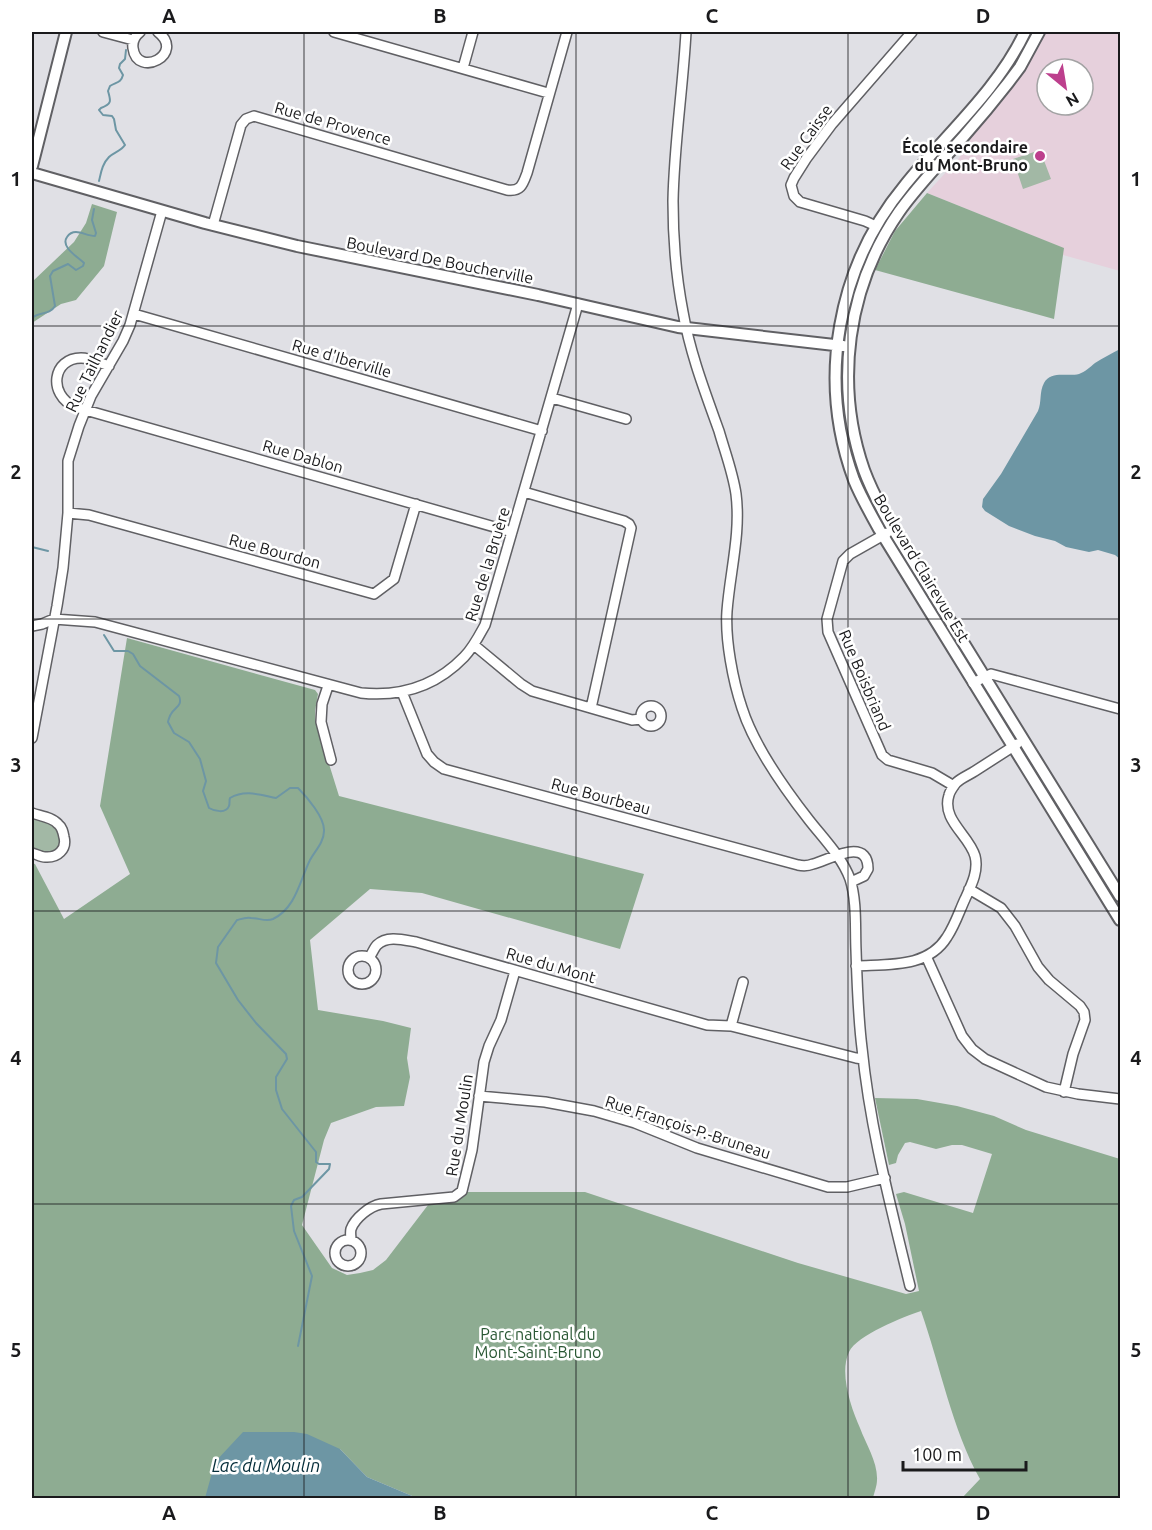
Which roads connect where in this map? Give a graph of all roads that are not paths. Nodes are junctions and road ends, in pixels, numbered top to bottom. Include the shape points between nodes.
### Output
1 (66, 32) edge
2 (103, 32) edge
3 (140, 32) edge
4 (158, 32) edge
5 (334, 32) edge
6 (473, 32) edge
7 (567, 32) edge
8 (686, 32) edge
9 (912, 32) edge
10 (1025, 32) edge
11 (1039, 32) edge
12 (369, 36) edge
13 (133, 40) junction
14 (463, 68) junction
15 (548, 93) junction
16 (32, 166) edge
17 (32, 173) edge
18 (162, 211) junction
19 (213, 225) junction
20 (876, 226) junction
21 (578, 304) junction
22 (134, 314) junction
23 (687, 328) junction
24 (837, 345) junction
25 (849, 346) junction
26 (109, 366) junction
27 (552, 398) junction
28 (86, 410) junction
29 (626, 419) dead end
30 (542, 431) junction
31 (524, 492) junction
32 (416, 504) junction
33 (68, 513) junction
34 (893, 530) junction
35 (512, 532) junction
36 (882, 535) junction
37 (54, 619) junction
38 (32, 626) edge
39 (474, 645) junction
40 (984, 677) junction
41 (974, 683) junction
42 (328, 686) junction
43 (402, 692) junction
44 (591, 708) junction
45 (1120, 709) edge
46 (641, 719) dead end
47 (32, 734) edge
48 (1023, 740) junction
49 (1012, 747) junction
50 (330, 760) dead end
51 (954, 786) junction
52 (32, 813) edge
53 (32, 853) edge
54 (836, 855) junction
55 (851, 882) junction
56 (969, 889) junction
57 (1120, 896) edge
58 (1119, 915) edge
59 (926, 956) junction
60 (369, 957) dead end
61 (856, 966) junction
62 (515, 971) junction
63 (743, 982) dead end
64 (731, 1026) junction
65 (863, 1059) junction
66 (1064, 1092) junction
67 (479, 1095) junction
68 (1120, 1099) edge
69 (885, 1178) junction
70 (351, 1240) dead end
71 (910, 1286) dead end

1 - 16 street
2 - 13 street
3 - 13 street
4 - 13 street via 166,49 156,61 140,60 133,51
5 - 12 street
6 - 14 street
7 - 15 street
8 - 23 street via 673,218
9 - 20 street, Rue Caisse via 827,130 792,183 793,194 800,202
10 - 20 street, Boulevard Clairevue Est via 998,77 904,185
11 - 25 street, Boulevard Clairevue Est via 1008,83 889,227 861,289
12 - 14 street
14 - 15 street
15 - 19 street, Rue de Provence via 524,182 512,191 259,117 246,119
17 - 18 street, Boulevard De Boucherville
18 - 19 street, Boulevard De Boucherville
18 - 22 street, Rue Tailhandier
19 - 21 street, Boulevard De Boucherville
20 - 24 street, Boulevard Clairevue Est via 849,287
21 - 23 street, Boulevard De Boucherville
21 - 27 street, Rue de la Bruère
22 - 26 street, Rue Tailhandier
22 - 30 street, Rue d'Iberville
23 - 24 street, Boulevard De Boucherville
23 - 54 street via 737,499 727,625 741,706 752,734 782,783
24 - 25 street, Boulevard De Boucherville
24 - 36 street, Boulevard Clairevue Est via 836,399 845,449 859,492
25 - 34 street, Boulevard Clairevue Est via 849,398 859,451 873,492
26 - 28 street, Rue Tailhandier
26 - 28 street, Rue Dablon via 79,358 60,371 57,384 61,397
27 - 29 street
27 - 30 street, Rue de la Bruère
28 - 32 street, Rue Dablon
28 - 33 street, Rue Tailhandier via 68,461
30 - 31 street, Rue de la Bruère
31 - 35 street, Rue de la Bruère
31 - 44 street via 630,525
32 - 33 street, Rue Bourdon via 394,579 374,594 89,515
32 - 35 street, Rue Dablon
33 - 37 street, Rue Tailhandier
34 - 36 street, Rue Boisbriand
34 - 40 street, Boulevard Clairevue Est
35 - 39 street, Rue de la Bruère via 485,625
36 - 41 street, Boulevard Clairevue Est
36 - 51 street, Rue Boisbriand via 843,561 827,619 828,632 880,753 888,760 937,775
37 - 38 street
37 - 42 street, Rue de la Bruère via 95,622
37 - 47 street, Rue Tailhandier
39 - 43 street, Rue de la Bruère via 441,676
39 - 44 street via 532,691
40 - 41 street
40 - 45 street via 991,674
40 - 48 street, Boulevard Clairevue Est
41 - 49 street, Boulevard Clairevue Est
42 - 43 street, Rue de la Bruère via 375,695
42 - 50 street via 321,722
43 - 54 street, Rue Bourbeau via 427,753 444,769 794,864 810,865
44 - 46 street
48 - 49 street
48 - 57 street, Boulevard Clairevue Est
49 - 51 street
49 - 58 street, Boulevard Clairevue Est
51 - 56 street via 948,797 949,811 976,859
52 - 53 street via 58,824 65,842 55,855 44,858
54 - 55 street
54 - 55 street via 858,852 868,863 865,875
55 - 61 street
56 - 59 street via 946,939
56 - 66 street via 1001,908 1038,967 1084,1012
59 - 61 street via 913,961
59 - 66 street via 962,1036 972,1049 990,1062
60 - 62 street, Rue du Mont via 382,942 402,940
61 - 65 street
62 - 64 street, Rue du Mont via 707,1025
62 - 67 street, Rue du Moulin via 486,1055
63 - 64 street
64 - 65 street, Rue du Mont
65 - 69 street
66 - 68 street
67 - 69 street, Rue François-P.-Bruneau via 594,1111 697,1148 828,1187 842,1188
67 - 70 street, Rue du Moulin via 462,1191 454,1197 374,1205 351,1229
69 - 71 street

